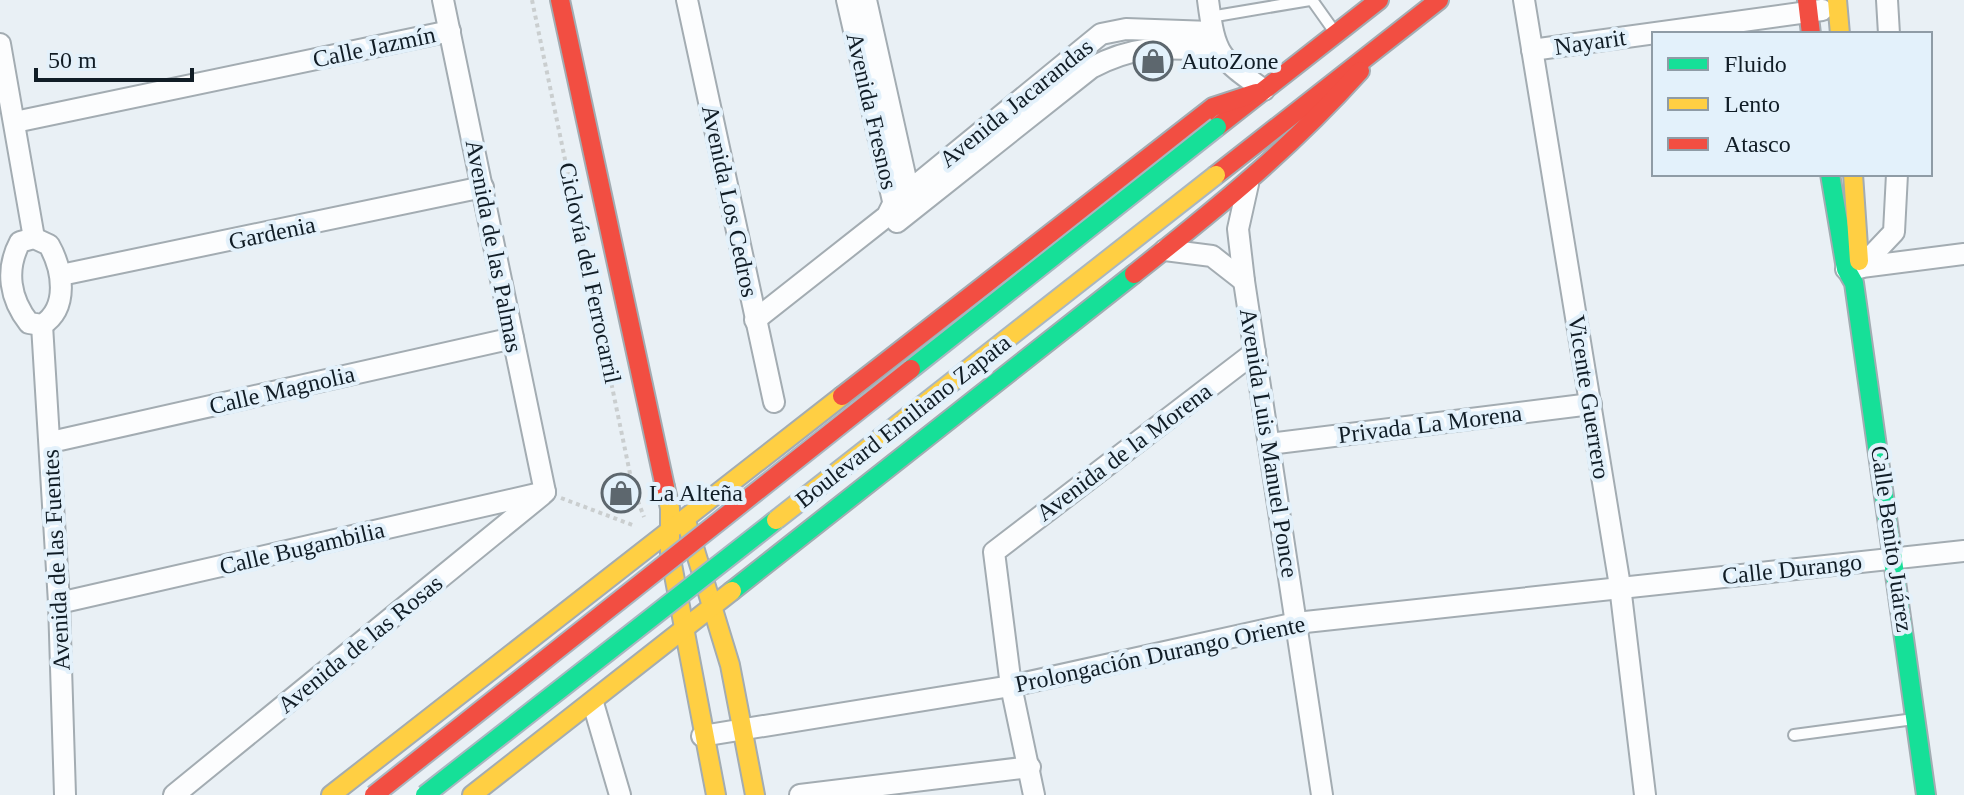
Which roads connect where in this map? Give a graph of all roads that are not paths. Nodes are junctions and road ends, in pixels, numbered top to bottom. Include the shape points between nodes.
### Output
1 (443, 0) edge
2 (560, 0) edge
3 (687, 0) edge
4 (847, 0) edge
5 (866, 0) edge
6 (1311, 0) edge
7 (1379, 0) edge
8 (1439, 0) edge
9 (1524, 0) edge
10 (1887, 0) edge
11 (1838, 4) edge
12 (1808, 6) edge
13 (1212, 25) edge
14 (450, 31) junction
15 (1811, 32) edge
16 (1840, 32) edge
17 (1889, 32) edge
18 (1336, 34) junction
19 (0, 44) edge
20 (1381, 46) junction
21 (1532, 50) junction
22 (1264, 90) junction
23 (5, 96) edge
24 (15, 122) junction
25 (1830, 176) edge
26 (1853, 176) edge
27 (1897, 176) edge
28 (1248, 184) junction
29 (483, 187) junction
30 (900, 208) junction
31 (34, 238) junction
32 (1165, 250) junction
33 (1964, 254) edge
34 (1854, 273) junction
35 (61, 275) junction
36 (1244, 281) junction
37 (6, 289) edge
38 (755, 320) junction
39 (42, 325) junction
40 (513, 338) junction
41 (1255, 352) junction
42 (774, 402) dead end
43 (1591, 404) junction
44 (51, 442) junction
45 (1269, 444) junction
46 (545, 492) junction
47 (670, 508) junction
48 (686, 520) junction
49 (660, 541) junction
50 (1964, 551) edge
51 (1896, 559) junction
52 (1620, 586) junction
53 (59, 603) junction
54 (712, 609) junction
55 (1296, 623) junction
56 (685, 629) junction
57 (1011, 686) junction
58 (593, 703) junction
59 (1916, 719) junction
60 (741, 729) junction
61 (1794, 735) dead end
62 (702, 736) junction
63 (1030, 767) junction
64 (65, 795) edge
65 (174, 795) edge
66 (331, 795) edge
67 (374, 795) edge
68 (425, 795) edge
69 (472, 795) edge
70 (620, 795) edge
71 (716, 795) edge
72 (755, 795) edge
73 (800, 795) edge
74 (1034, 795) edge
75 (1322, 795) edge
76 (1645, 795) edge
77 (1926, 795) edge

1 - 14 street, Avenida de las Palmas
2 - 47 street
3 - 38 street, Avenida Los Cedros
4 - 30 street, Avenida Fresnos
5 - 30 street, Avenida Fresnos
6 - 13 lane
6 - 18 lane
7 - 18 street, Boulevard Emiliano Zapata
8 - 20 street, Boulevard Emiliano Zapata
9 - 21 street, Vicente Guerrero
10 - 17 street
11 - 12 street, Nayarit
11 - 16 street
12 - 15 street
12 - 21 street, Nayarit
13 - 22 street via 1230,66
13 - 30 street, Avenida Jacarandas via 1101,34
14 - 24 street, Calle Jazmín
14 - 29 street, Avenida de las Palmas
18 - 22 street, Boulevard Emiliano Zapata
19 - 23 street
20 - 28 street, Boulevard Emiliano Zapata via 1341,95
20 - 68 street, Boulevard Emiliano Zapata, bridge
21 - 43 street, Vicente Guerrero
22 - 48 street, Boulevard Emiliano Zapata via 1213,107
22 - 67 street, Boulevard Emiliano Zapata, bridge
23 - 24 street
24 - 31 street
25 - 34 street, Calle Benito Juárez
26 - 34 street, Calle Benito Juárez
27 - 34 street via 1894,232
28 - 32 street, Boulevard Emiliano Zapata
28 - 36 street, Avenida Luis Manuel Ponce via 1238,229
29 - 35 street, Gardenia
29 - 40 street, Avenida de las Palmas
30 - 38 street, Avenida Jacarandas
31 - 35 street via 49,245
31 - 37 street via 20,242
32 - 36 street, Avenida Luis Manuel Ponce via 1212,256
32 - 54 street, Boulevard Emiliano Zapata
33 - 34 street
34 - 51 street, Calle Benito Juárez
35 - 39 street via 58,307
36 - 41 street, Avenida Luis Manuel Ponce
37 - 39 street via 29,323
38 - 42 street, Avenida Los Cedros
39 - 44 street, Avenida de las Fuentes
40 - 44 street, Calle Magnolia
40 - 46 street, Avenida de las Palmas
41 - 45 street, Avenida Luis Manuel Ponce
41 - 57 street, Avenida de la Morena via 994,552
43 - 45 street, Privada La Morena
43 - 52 street, Vicente Guerrero
44 - 53 street, Avenida de las Fuentes
45 - 55 street, Avenida Luis Manuel Ponce
46 - 53 street, Calle Bugambilia
46 - 65 street, Avenida de las Rosas
47 - 48 street
47 - 49 street
48 - 49 street, Boulevard Emiliano Zapata
48 - 54 street
49 - 56 street
49 - 66 street, Boulevard Emiliano Zapata
50 - 51 street, Calle Durango
51 - 52 street, Calle Durango
51 - 59 street, Calle Benito Juárez
52 - 55 street, Prolongación Durango Oriente
52 - 76 street, Vicente Guerrero
53 - 64 street, Avenida de las Fuentes
54 - 56 street, Boulevard Emiliano Zapata
54 - 60 street via 730,665
55 - 57 street, Prolongación Durango Oriente
55 - 75 street, Avenida Luis Manuel Ponce
56 - 58 street, Boulevard Emiliano Zapata
56 - 62 street
57 - 60 street, Prolongación Durango Oriente
57 - 63 street
58 - 69 street, Boulevard Emiliano Zapata
58 - 70 street
59 - 61 lane
59 - 77 street, Calle Benito Juárez
60 - 62 street, Prolongación Durango Oriente
60 - 72 street
62 - 71 street
63 - 73 street
63 - 74 street

